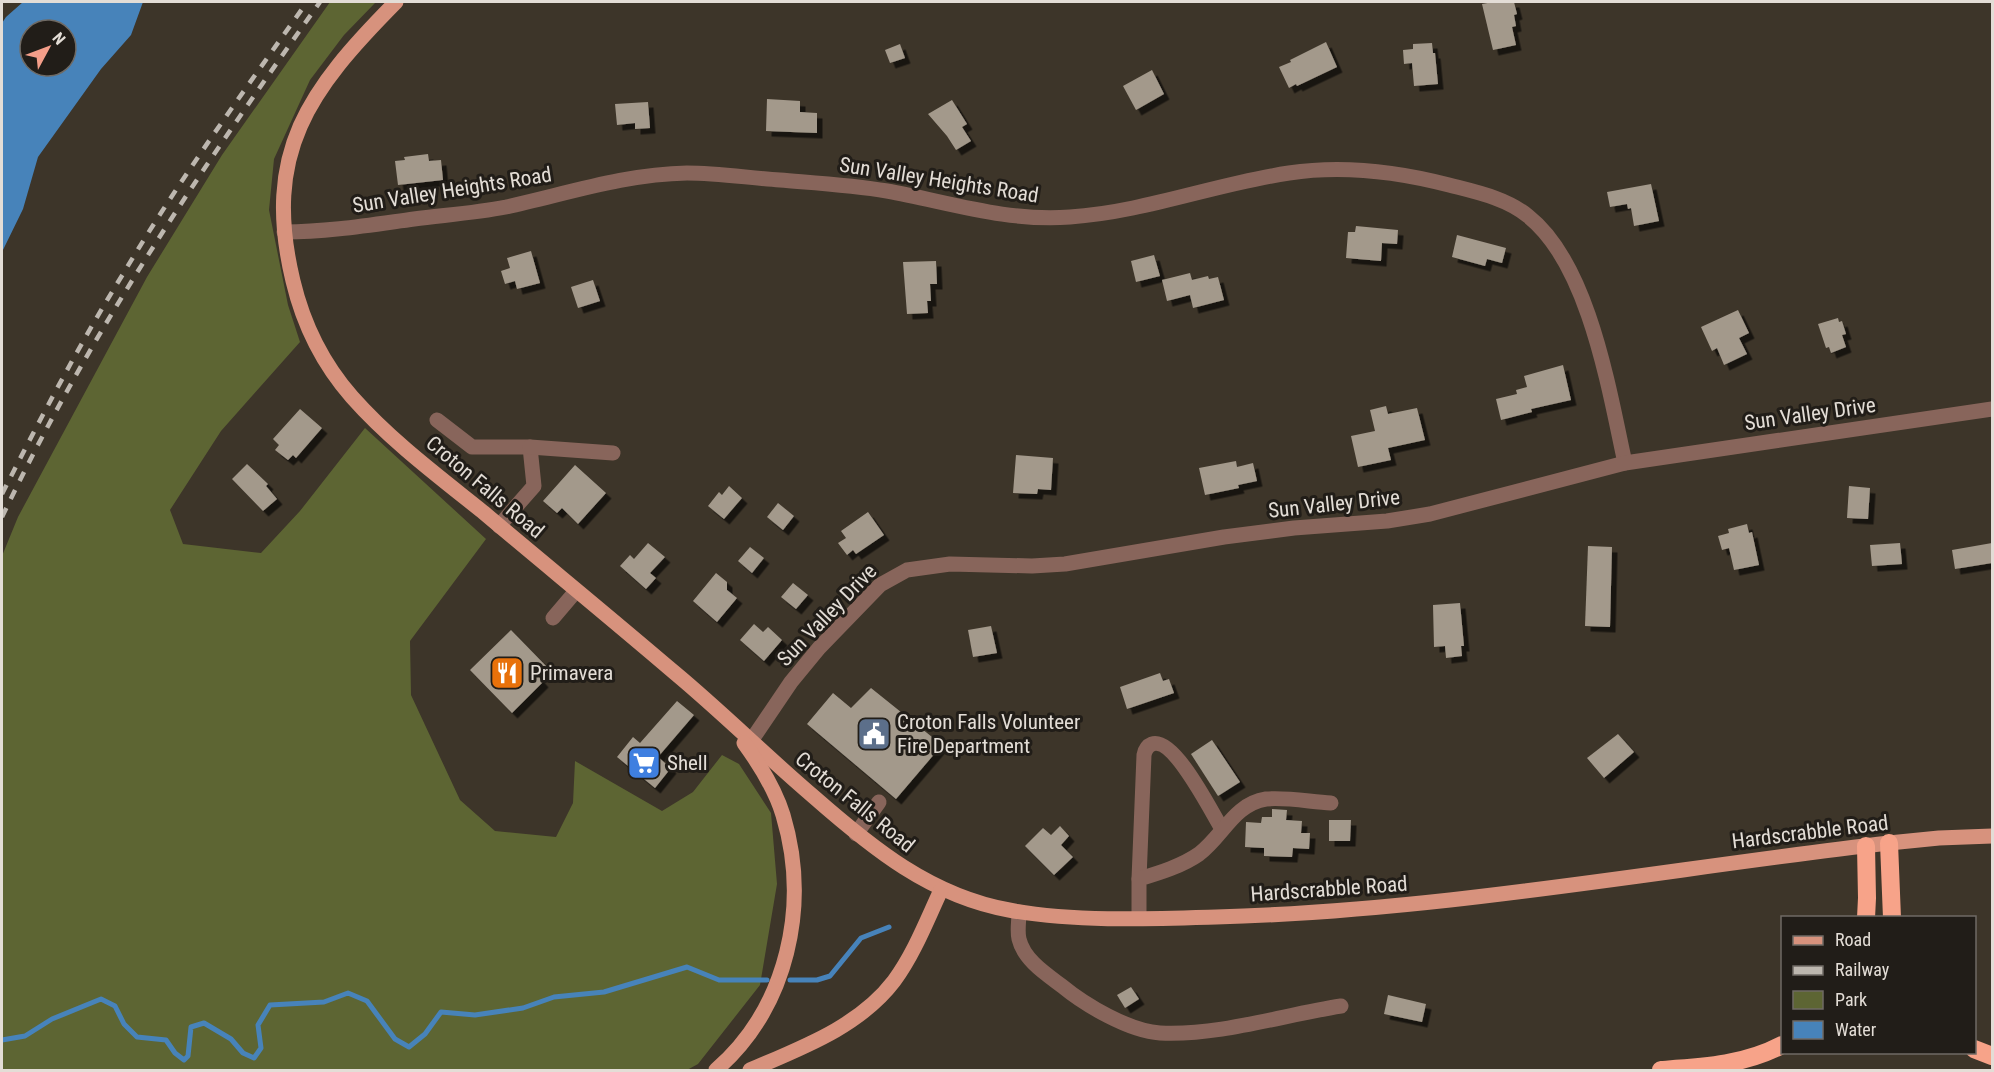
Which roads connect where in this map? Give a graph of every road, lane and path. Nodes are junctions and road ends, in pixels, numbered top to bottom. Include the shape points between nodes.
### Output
1 (396, 2) edge
2 (284, 232) junction
3 (1992, 409) edge
4 (437, 420) dead end
5 (530, 447) junction
6 (613, 453) dead end
7 (1625, 463) junction
8 (500, 526) junction
9 (576, 591) junction
10 (553, 618) dead end
11 (722, 715) junction
12 (751, 741) junction
13 (879, 802) dead end
14 (1331, 803) dead end
15 (1222, 829) junction
16 (856, 834) junction
17 (1992, 836) edge
18 (1889, 843) junction
19 (1866, 846) junction
20 (1139, 879) junction
21 (941, 890) junction
22 (1018, 912) junction
23 (1866, 916) edge
24 (1892, 916) edge
25 (1140, 917) junction
26 (1341, 1006) dead end
27 (1781, 1046) edge
28 (1976, 1050) edge
29 (1992, 1056) edge
30 (716, 1071) edge
31 (750, 1071) edge
32 (1661, 1071) edge

1 - 2 main road, Croton Falls Road via 329,76 300,124 284,177
2 - 7 street, Sun Valley Heights Road via 338,230 468,213 623,180 689,173 844,185 993,214 1034,218 1113,212 1289,173 1327,170 1409,176 1507,203 1528,215 1545,233 1561,256 1593,325
2 - 8 main road, Croton Falls Road via 306,321 333,374 391,436
3 - 7 street, Sun Valley Drive
4 - 5 street via 472,447
5 - 6 street
5 - 8 street via 534,486
7 - 12 street, Sun Valley Drive via 1430,514 1388,521 1224,537 1065,564 950,564 907,570 880,585 819,648 790,682
8 - 9 main road, Croton Falls Road
9 - 10 street
9 - 11 main road, Croton Falls Road
11 - 12 main road, Croton Falls Road
11 - 30 main road via 752,755 783,813 791,844 795,900 787,954 769,1002 741,1046
12 - 16 main road, Croton Falls Road
13 - 16 street
14 - 15 street via 1266,800 1246,806
15 - 20 street via 1197,855
15 - 20 street via 1179,759 1165,746 1152,744 1144,754
16 - 21 main road, Croton Falls Road via 910,874
17 - 18 main road, Hardscrabble Road
18 - 19 main road, Hardscrabble Road
18 - 24 highway
19 - 23 highway
19 - 25 main road, Hardscrabble Road via 1405,906 1299,914
20 - 25 street
21 - 22 main road, Hardscrabble Road
21 - 31 main road via 908,958 878,998 837,1029
22 - 25 main road, Hardscrabble Road
22 - 26 street via 1019,939 1036,966 1081,1002 1130,1025 1158,1033 1191,1032
27 - 32 highway via 1737,1063
28 - 29 highway

